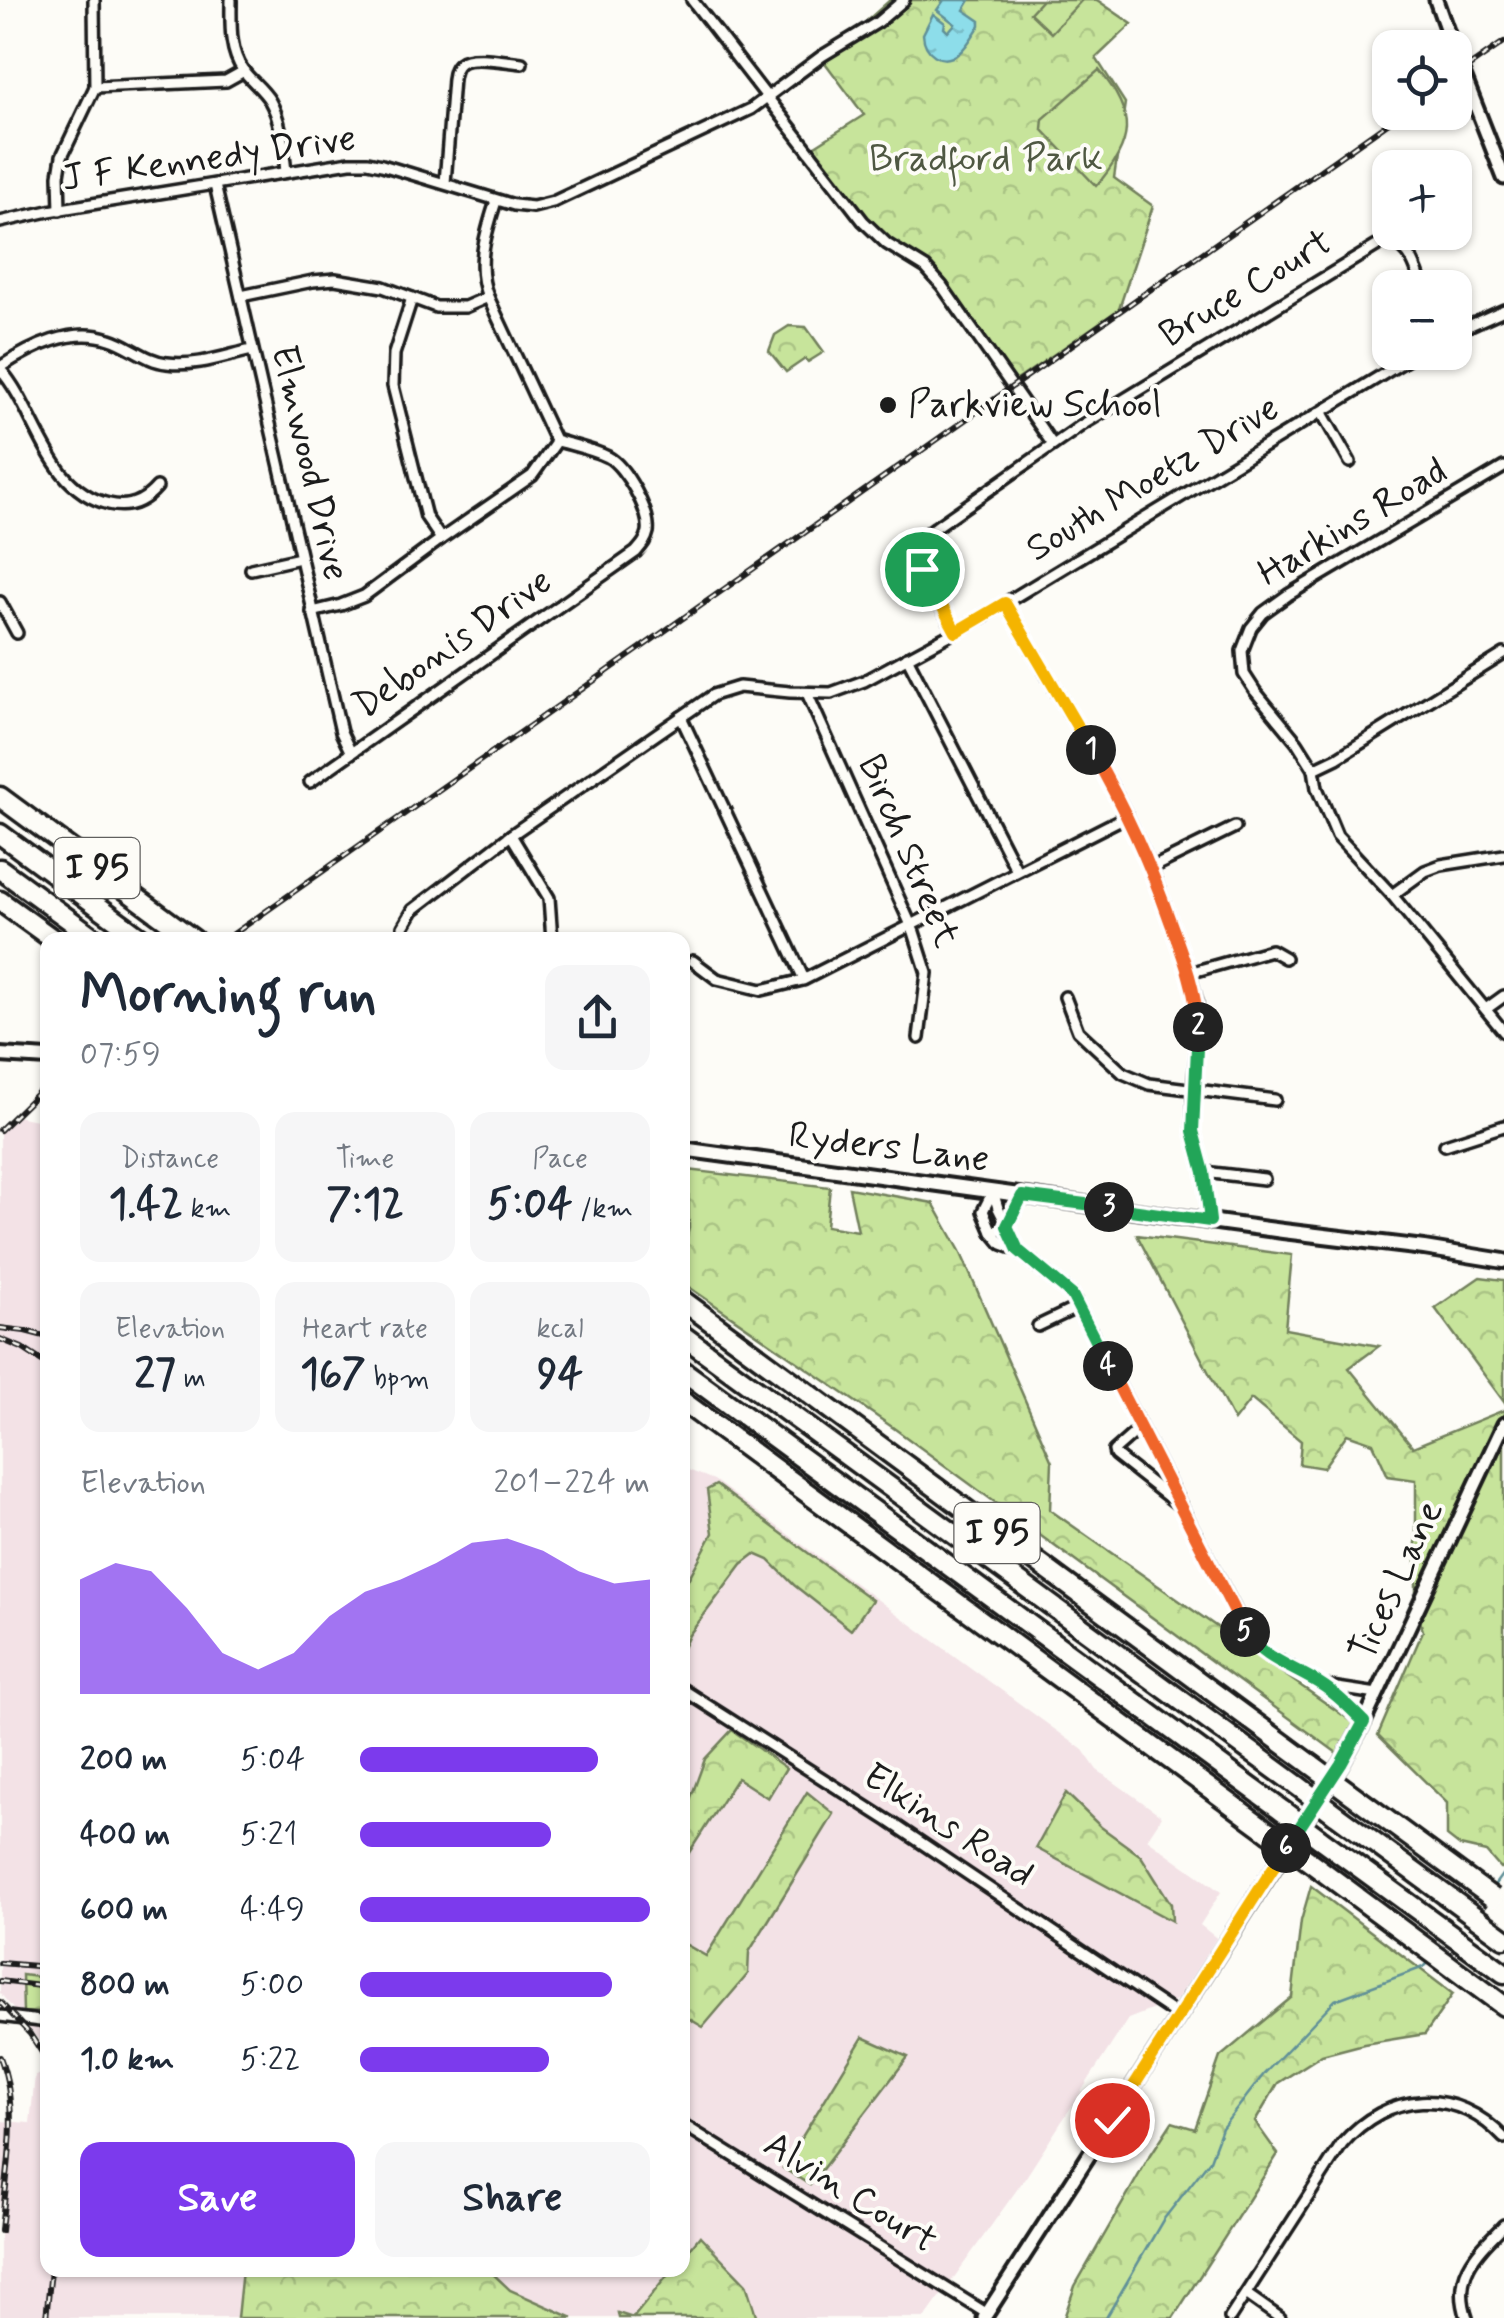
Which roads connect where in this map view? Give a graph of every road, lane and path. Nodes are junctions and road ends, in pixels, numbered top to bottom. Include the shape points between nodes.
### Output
1 (94, 0) edge
2 (231, 0) edge
3 (692, 0) edge
4 (904, 0) edge
5 (1436, 0) edge
6 (1447, 30) edge
7 (522, 63) dead end
8 (244, 71) junction
9 (96, 87) junction
10 (1472, 96) edge
11 (768, 97) junction
12 (286, 171) junction
13 (1504, 178) edge
14 (444, 183) junction
15 (215, 185) junction
16 (496, 201) junction
17 (60, 210) junction
18 (0, 222) edge
19 (1415, 270) edge
20 (240, 296) junction
21 (488, 297) junction
22 (412, 298) junction
23 (1504, 310) edge
24 (1472, 324) edge
25 (252, 350) junction
26 (0, 368) edge
27 (1391, 370) edge
28 (1322, 413) junction
29 (557, 441) junction
30 (1053, 445) junction
31 (1350, 462) dead end
32 (1504, 467) edge
33 (157, 487) dead end
34 (441, 538) junction
35 (300, 558) junction
36 (251, 569) dead end
37 (0, 602) edge
38 (1005, 603) junction
39 (312, 612) junction
40 (956, 632) junction
41 (17, 633) dead end
42 (1504, 654) edge
43 (908, 657) junction
44 (806, 692) junction
45 (682, 717) junction
46 (351, 753) junction
47 (1314, 769) junction
48 (310, 782) dead end
49 (0, 797) edge
50 (1127, 816) junction
51 (1234, 826) dead end
52 (0, 834) edge
53 (511, 834) junction
54 (1504, 855) edge
55 (0, 868) edge
56 (1151, 868) junction
57 (1017, 871) junction
58 (1392, 895) junction
59 (0, 901) edge
60 (911, 925) junction
61 (403, 927) dead end
62 (43, 932) edge
63 (87, 932) edge
64 (133, 932) edge
65 (183, 932) edge
66 (551, 932) edge
67 (1286, 958) dead end
68 (693, 961) dead end
69 (1189, 973) junction
70 (804, 979) junction
71 (1504, 996) edge
72 (1065, 997) dead end
73 (1486, 1009) junction
74 (1504, 1032) edge
75 (919, 1038) dead end
76 (0, 1055) edge
77 (40, 1058) edge
78 (1193, 1090) junction
79 (1275, 1100) dead end
80 (1504, 1126) edge
81 (1445, 1145) dead end
82 (690, 1151) edge
83 (1204, 1172) junction
84 (1264, 1179) dead end
85 (993, 1191) junction
86 (1022, 1196) junction
87 (1210, 1221) junction
88 (1007, 1226) junction
89 (992, 1232) junction
90 (1018, 1250) junction
91 (1504, 1261) edge
92 (690, 1306) edge
93 (1078, 1307) junction
94 (1038, 1326) dead end
95 (690, 1341) edge
96 (690, 1376) edge
97 (690, 1407) edge
98 (1504, 1424) edge
99 (1140, 1428) junction
100 (1178, 1504) junction
101 (1324, 1686) junction
102 (690, 1694) edge
103 (1377, 1694) junction
104 (1364, 1722) junction
105 (1499, 1902) edge
106 (1504, 1938) edge
107 (1504, 1973) edge
108 (1504, 2006) edge
109 (0, 2016) edge
110 (1180, 2016) junction
111 (40, 2021) edge
112 (690, 2129) edge
113 (1504, 2138) edge
114 (1504, 2225) edge
115 (1246, 2294) junction
116 (985, 2316) edge
117 (1230, 2318) edge
118 (1280, 2318) edge
119 (1466, 2318) edge

1 - 9 street
2 - 8 street via 232,41
3 - 11 street
4 - 11 street, J F Kennedy Drive
5 - 6 street
7 - 14 street via 470,58 455,69
8 - 9 street via 226,81
8 - 12 street via 278,120
9 - 17 street via 62,156
10 - 13 street
11 - 16 street, J F Kennedy Drive via 553,202 532,207
11 - 30 street via 863,222 942,286
12 - 14 street, J F Kennedy Drive via 368,162
12 - 15 street, J F Kennedy Drive
14 - 16 street, J F Kennedy Drive
15 - 17 street, J F Kennedy Drive
15 - 20 street, Elmwood Drive
16 - 21 street via 482,257
17 - 18 street, J F Kennedy Drive
19 - 30 street, Bruce Court via 1405,248 1383,242
20 - 22 street via 335,279
20 - 25 street, Elmwood Drive
21 - 22 street via 450,308
21 - 29 street
22 - 34 street via 394,354 394,386 426,517
23 - 24 street
25 - 26 street via 176,364 146,358 108,338 80,336 60,338
25 - 35 street, Elmwood Drive
26 - 33 street via 55,464 85,495 118,506 135,504
27 - 28 street, South Moetz Drive
28 - 31 street
28 - 38 street, South Moetz Drive
29 - 34 street via 532,476
29 - 46 street, Debonis Drive via 610,458 632,485 648,523 645,543
30 - 40 street, Bruce Court via 923,538 922,569
32 - 47 street, Harkins Road via 1288,595 1251,628 1242,651 1244,674
34 - 39 street via 364,596
35 - 36 street
35 - 39 street, Elmwood Drive
37 - 41 street
38 - 40 street, South Moetz Drive
38 - 50 street
39 - 46 street, Elmwood Drive
40 - 43 street, South Moetz Drive
42 - 47 street
43 - 44 street, South Moetz Drive via 831,693
43 - 57 street
44 - 45 street, South Moetz Drive via 739,687 712,695
44 - 60 street, Birch Street
45 - 53 street, South Moetz Drive
45 - 70 street
46 - 48 street, Debonis Drive
47 - 58 street, Harkins Road via 1337,836
49 - 65 highway, I 95
50 - 56 street
50 - 57 street
51 - 56 street
52 - 64 highway, I 95
53 - 61 street, South Moetz Drive via 414,910
53 - 66 street via 549,898
54 - 58 street via 1441,864
55 - 63 highway, I 95
56 - 69 street
57 - 60 street
58 - 73 street, Harkins Road
59 - 62 highway, I 95
60 - 70 street
60 - 75 street, Birch Street via 927,974
67 - 69 street via 1271,950
68 - 70 street via 717,980 762,990
69 - 78 street via 1197,1002
71 - 73 street
72 - 78 street via 1078,1031 1123,1073
73 - 74 street, Harkins Road
76 - 77 main road
78 - 79 street
78 - 83 street via 1193,1131
80 - 81 street
82 - 85 main road, Ryders Lane
83 - 84 street
83 - 87 street
85 - 86 main road, Ryders Lane
85 - 88 street
85 - 89 street via 984,1210
86 - 87 main road, Ryders Lane
86 - 88 street
87 - 91 main road, Ryders Lane
88 - 89 street
88 - 90 street
89 - 90 street
90 - 93 street
92 - 105 highway, I 95, bridge
93 - 94 street
93 - 99 street
95 - 106 highway, I 95, bridge
96 - 107 highway, I 95, bridge
97 - 108 highway, I 95, bridge
98 - 103 street, Tices Lane
99 - 100 street
99 - 100 street via 1114,1455
100 - 101 street via 1250,1640
101 - 103 street
101 - 104 street
102 - 110 street, Elkins Road
103 - 104 street, Tices Lane
104 - 110 street, Tices Lane
109 - 111 street
110 - 116 street, Tices Lane
112 - 116 street, Alvin Court
113 - 115 street via 1475,2115 1434,2102 1393,2105 1365,2120 1342,2144
114 - 119 street via 1470,2263 1462,2292
115 - 117 street
115 - 118 street

